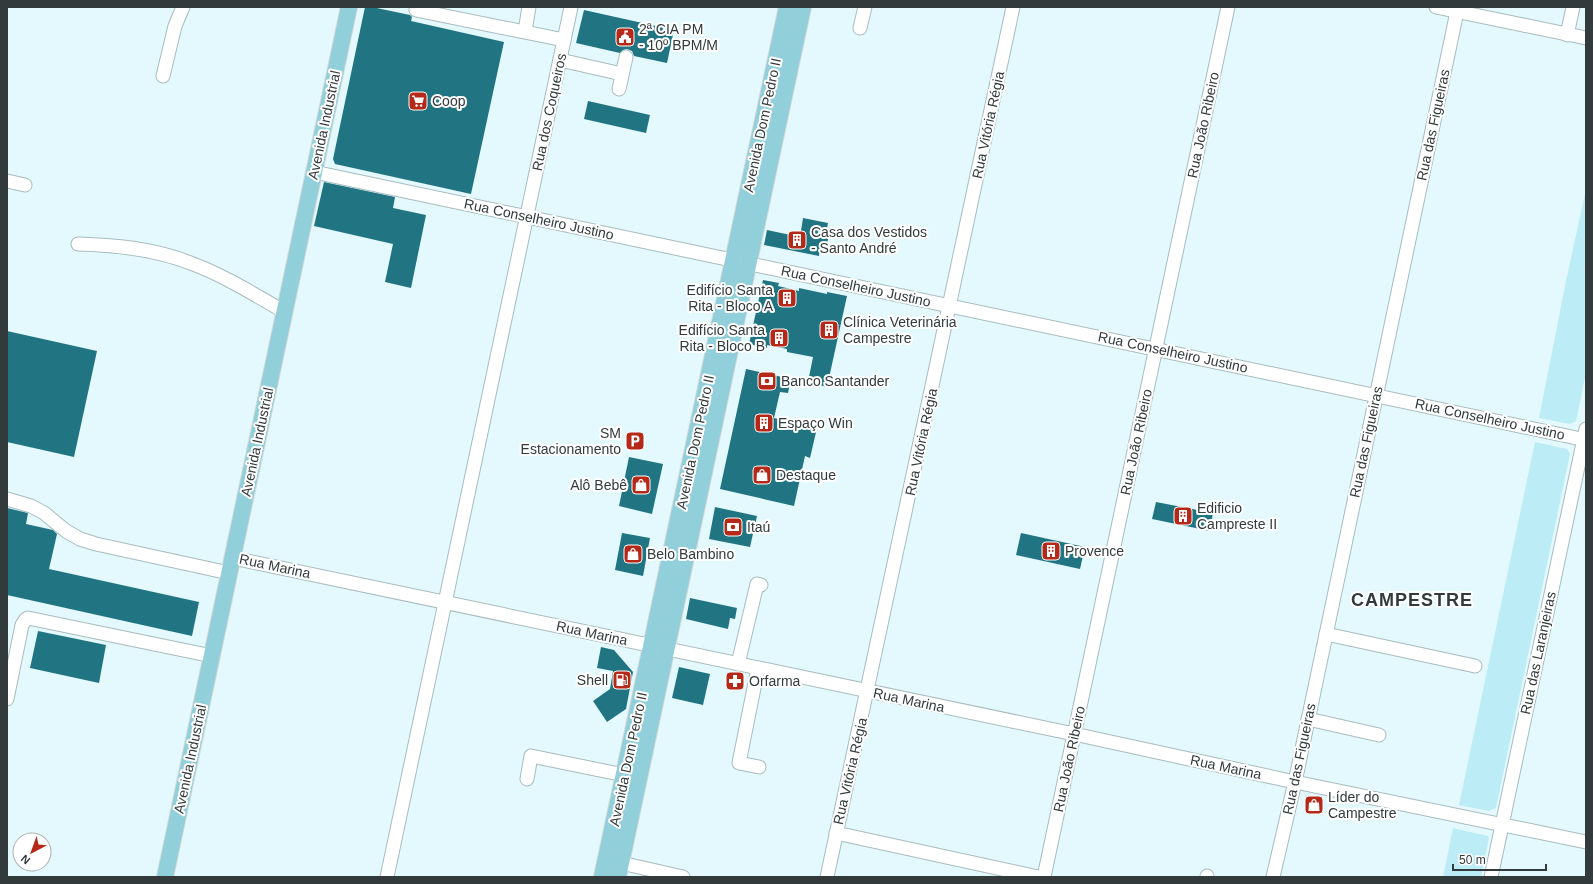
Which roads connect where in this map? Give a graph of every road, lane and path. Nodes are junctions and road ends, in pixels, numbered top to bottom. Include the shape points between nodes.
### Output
1 (183, 7) edge
2 (349, 7) edge
3 (529, 7) edge
4 (571, 7) edge
5 (787, 7) edge
6 (803, 7) edge
7 (865, 7) edge
8 (1013, 7) edge
9 (1228, 7) edge
10 (1436, 7) edge
11 (1573, 7) edge
12 (1457, 9) edge
13 (416, 10) dead end
14 (463, 13) edge
15 (860, 28) dead end
16 (525, 31) junction
17 (1567, 35) junction
18 (1586, 38) edge
19 (564, 40) junction
20 (626, 57) dead end
21 (560, 60) junction
22 (622, 74) junction
23 (164, 76) dead end
24 (619, 89) dead end
25 (314, 172) junction
26 (7, 181) edge
27 (25, 185) dead end
28 (526, 217) junction
29 (78, 244) dead end
30 (740, 261) junction
31 (950, 305) junction
32 (285, 312) junction
33 (1155, 348) junction
34 (1376, 395) junction
35 (1585, 436) edge
36 (7, 499) edge
37 (233, 558) junction
38 (230, 574) junction
39 (761, 585) dead end
40 (445, 602) junction
41 (1326, 634) junction
42 (660, 647) junction
43 (212, 656) junction
44 (738, 664) junction
45 (1475, 666) dead end
46 (758, 668) junction
47 (868, 691) junction
48 (7, 698) edge
49 (1308, 719) junction
50 (1074, 734) junction
51 (1379, 735) dead end
52 (759, 767) dead end
53 (624, 775) junction
54 (527, 779) dead end
55 (1295, 782) junction
56 (1502, 825) junction
57 (836, 833) junction
58 (1586, 842) edge
59 (619, 870) edge
60 (165, 877) edge
61 (387, 877) edge
62 (602, 877) edge
63 (683, 877) edge
64 (827, 877) edge
65 (1038, 877) edge
66 (1044, 877) edge
67 (1273, 877) edge
68 (1491, 877) edge

1 - 23 street via 175,26
2 - 25 main road, Avenida Industrial
3 - 16 street
4 - 19 street, Rua dos Coqueiros
5 - 30 main road, Avenida Dom Pedro II
6 - 30 main road, Avenida Dom Pedro II
7 - 15 street
8 - 31 street, Rua Vitória Régia
9 - 33 street, Rua João Ribeiro
10 - 12 street
11 - 17 street
12 - 17 street
12 - 34 street, Rua das Figueiras
13 - 14 street
14 - 16 street
16 - 19 street
17 - 18 street
19 - 21 street, Rua dos Coqueiros
20 - 22 street
21 - 22 street
21 - 28 street, Rua dos Coqueiros
22 - 24 street
25 - 28 street, Rua Conselheiro Justino
25 - 32 main road, Avenida Industrial
26 - 27 street
28 - 30 street, Rua Conselheiro Justino
28 - 40 street, Rua dos Coqueiros
29 - 32 street via 131,248 185,261 216,274
30 - 31 street, Rua Conselheiro Justino
30 - 42 main road, Avenida Dom Pedro II
31 - 33 street, Rua Conselheiro Justino
31 - 47 street, Rua Vitória Régia
32 - 37 main road, Avenida Industrial
33 - 34 street, Rua Conselheiro Justino
33 - 50 street, Rua João Ribeiro
34 - 35 street, Rua Conselheiro Justino
34 - 41 street, Rua das Figueiras
35 - 56 street, Rua das Laranjeiras
36 - 38 street via 37,509 66,531 96,544
37 - 38 main road, Avenida Industrial
37 - 40 street, Rua Marina
38 - 43 main road, Avenida Industrial
39 - 44 street via 757,584
40 - 42 street, Rua Marina
40 - 61 street, Rua dos Coqueiros
41 - 45 street
41 - 49 street, Rua das Figueiras
42 - 44 street, Rua Marina
42 - 53 main road, Avenida Dom Pedro II
42 - 59 main road, Avenida Dom Pedro II
43 - 48 street via 32,618 26,619 22,625
43 - 60 main road, Avenida Industrial
44 - 46 street, Rua Marina
46 - 47 street, Rua Marina
46 - 52 street via 739,763
47 - 50 street, Rua Marina
47 - 57 street, Rua Vitória Régia
49 - 51 street
49 - 55 street, Rua das Figueiras
50 - 55 street, Rua Marina
50 - 66 street, Rua João Ribeiro
53 - 54 street via 531,756
53 - 62 main road, Avenida Dom Pedro II
55 - 56 street, Rua Marina
55 - 67 street, Rua das Figueiras
56 - 58 street, Rua Marina
56 - 68 street, Rua das Laranjeiras
57 - 64 street, Rua Vitória Régia
57 - 65 street
59 - 63 street

